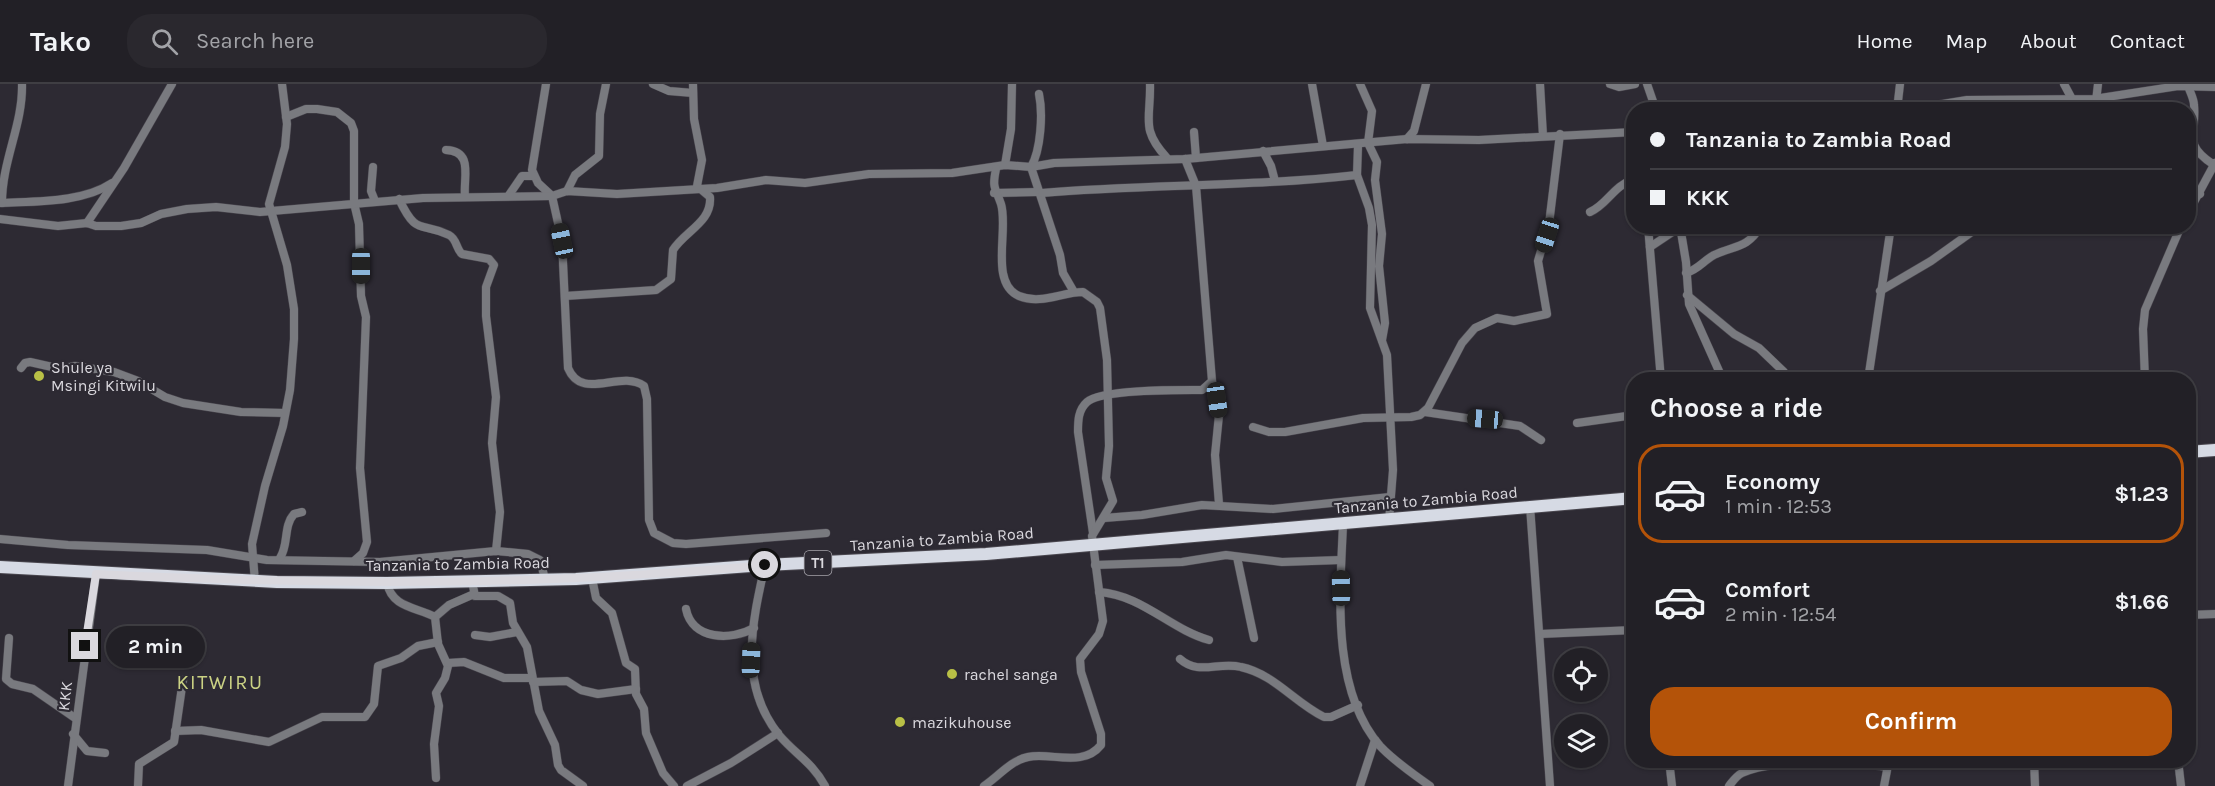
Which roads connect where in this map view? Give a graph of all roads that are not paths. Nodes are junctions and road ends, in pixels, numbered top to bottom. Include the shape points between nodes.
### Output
1 (22, 84) edge
2 (172, 84) edge
3 (282, 84) edge
4 (546, 84) edge
5 (606, 84) edge
6 (653, 84) edge
7 (1012, 84) edge
8 (1150, 84) edge
9 (1312, 84) edge
10 (1360, 84) edge
11 (1426, 84) edge
12 (1540, 84) edge
13 (1610, 84) edge
14 (1635, 84) edge
15 (1647, 84) edge
16 (1900, 84) edge
17 (2064, 84) edge
18 (2098, 84) edge
19 (2188, 86) junction
20 (2215, 87) edge
21 (693, 88) edge
22 (1039, 94) dead end
23 (2072, 99) junction
24 (2094, 99) junction
25 (1653, 102) edge
26 (1898, 102) edge
27 (1955, 102) edge
28 (2094, 102) edge
29 (2193, 102) edge
30 (286, 117) junction
31 (1194, 132) dead end
32 (1626, 132) edge
33 (1560, 134) junction
34 (1543, 136) junction
35 (1407, 139) junction
36 (1368, 143) junction
37 (1323, 146) junction
38 (1358, 146) junction
39 (2196, 147) edge
40 (446, 150) dead end
41 (1263, 151) junction
42 (1167, 158) junction
43 (1196, 158) junction
44 (1185, 159) junction
45 (2215, 164) edge
46 (1005, 165) junction
47 (373, 167) dead end
48 (1031, 167) junction
49 (996, 169) junction
50 (1357, 175) junction
51 (534, 176) junction
52 (116, 181) junction
53 (1275, 181) junction
54 (1626, 182) edge
55 (1196, 186) junction
56 (699, 189) junction
57 (567, 191) junction
58 (2196, 191) edge
59 (1040, 192) junction
60 (994, 193) junction
61 (2200, 194) junction
62 (508, 195) junction
63 (465, 196) junction
64 (552, 196) junction
65 (399, 199) junction
66 (2196, 200) edge
67 (375, 201) junction
68 (1, 203) edge
69 (354, 203) junction
70 (272, 211) junction
71 (1590, 212) dead end
72 (0, 219) edge
73 (87, 223) junction
74 (1649, 234) edge
75 (1670, 234) edge
76 (1681, 234) edge
77 (1755, 234) edge
78 (1890, 234) edge
79 (1969, 234) edge
80 (2178, 234) edge
81 (1650, 247) junction
82 (1686, 273) junction
83 (1880, 291) junction
84 (1074, 292) junction
85 (1687, 295) junction
86 (565, 296) junction
87 (1382, 340) junction
88 (21, 368) dead end
89 (1659, 372) edge
90 (1719, 372) edge
91 (1784, 372) dead end
92 (1869, 372) edge
93 (2145, 372) edge
94 (1212, 381) junction
95 (1108, 393) junction
96 (1425, 412) junction
97 (285, 413) junction
98 (1626, 416) edge
99 (1389, 417) junction
100 (1577, 423) dead end
101 (1253, 427) dead end
102 (1540, 440) dead end
103 (2215, 450) edge
104 (2196, 451) edge
105 (1390, 497) junction
106 (1626, 499) edge
107 (1219, 504) junction
108 (1530, 506) junction
109 (302, 512) dead end
110 (1104, 518) junction
111 (1389, 521) junction
112 (1343, 525) junction
113 (826, 533) dead end
114 (0, 539) edge
115 (1093, 539) junction
116 (496, 552) junction
117 (252, 557) junction
118 (1237, 557) junction
119 (280, 558) junction
120 (1341, 560) junction
121 (354, 561) junction
122 (765, 565) junction
123 (1095, 565) junction
124 (0, 567) edge
125 (96, 574) junction
126 (592, 578) junction
127 (545, 579) junction
128 (472, 581) junction
129 (255, 582) junction
130 (387, 583) junction
131 (1100, 592) junction
132 (474, 594) junction
133 (686, 609) dead end
134 (2215, 614) edge
135 (2196, 615) edge
136 (435, 617) junction
137 (754, 628) junction
138 (1626, 630) edge
139 (517, 632) junction
140 (1540, 634) junction
141 (475, 635) dead end
142 (9, 638) dead end
143 (1254, 638) dead end
144 (1209, 640) dead end
145 (438, 642) junction
146 (1180, 659) dead end
147 (448, 663) junction
148 (3, 666) edge
149 (183, 680) dead end
150 (533, 680) junction
151 (636, 689) junction
152 (1358, 705) junction
153 (75, 718) junction
154 (176, 731) junction
155 (778, 733) junction
156 (73, 734) junction
157 (1376, 740) junction
158 (105, 753) dead end
159 (1670, 768) edge
160 (1764, 768) edge
161 (1887, 768) edge
162 (2034, 768) edge
163 (2179, 768) edge
164 (436, 778) dead end
165 (68, 786) edge
166 (138, 786) edge
167 (583, 786) edge
168 (674, 786) edge
169 (687, 786) edge
170 (825, 786) edge
171 (984, 786) edge
172 (1360, 786) edge
173 (1430, 786) edge
174 (1551, 786) edge
175 (1672, 786) edge
176 (1729, 786) edge
177 (1884, 786) edge
178 (2035, 786) edge
179 (2181, 786) edge

1 - 68 street via 21,107 4,170
2 - 52 street
3 - 30 street
4 - 51 street via 535,145
5 - 57 street via 600,114 599,156 574,175
6 - 21 street via 669,91
7 - 46 street
8 - 42 street via 1149,133
9 - 37 street
10 - 36 street via 1372,111
11 - 35 street via 1414,131
12 - 34 street
13 - 14 street
15 - 25 street
16 - 26 street
17 - 23 street
18 - 24 street
19 - 20 street
19 - 24 street
19 - 29 street
21 - 56 street via 702,160
22 - 48 street via 1042,114 1038,149
23 - 24 street
23 - 27 street
24 - 28 street
30 - 69 street via 317,109 337,112 351,123
30 - 70 street via 285,147 268,204
31 - 43 street
32 - 33 street
33 - 34 street
33 - 96 street via 1549,224 1538,261 1547,313 1514,321 1493,319 1470,331
34 - 35 street
35 - 36 street
36 - 38 street
36 - 87 street via 1377,162 1375,180 1382,234 1379,266 1385,323
37 - 38 street
37 - 41 street
38 - 50 street
39 - 45 street via 2205,159
40 - 63 street via 455,151 464,159
41 - 43 street
41 - 53 street
42 - 44 street
42 - 48 street
43 - 44 street
44 - 55 street
45 - 61 street
46 - 48 street
46 - 49 street
47 - 67 street via 370,191
48 - 59 street
49 - 56 street via 869,174 805,183 766,180
49 - 60 street
50 - 53 street
50 - 87 street via 1372,225 1370,308
51 - 62 street via 522,176
51 - 64 street
52 - 68 street via 95,192
52 - 73 street
53 - 55 street
54 - 71 street
55 - 59 street
55 - 94 street
56 - 57 street via 617,194
56 - 86 street via 710,197 709,208 675,247 672,277 664,286 656,290
57 - 64 street
58 - 61 street
59 - 60 street
59 - 84 street via 1063,273
60 - 84 street via 1001,204 1002,265 1009,288 1018,295 1037,298
61 - 66 street
62 - 63 street
62 - 64 street
63 - 65 street
64 - 86 street via 562,241
65 - 67 street
65 - 116 street via 416,225 450,236 462,254 493,263 486,287 486,316 496,397 492,443 500,506
67 - 69 street
69 - 70 street
69 - 121 street via 366,320 360,468 367,539 363,553
70 - 73 street via 216,207 187,209 121,226
70 - 97 street via 294,309 292,368
72 - 73 street via 58,226
74 - 81 street
75 - 81 street
76 - 82 street
77 - 82 street via 1749,243 1714,255 1698,269
78 - 83 street
79 - 83 street
80 - 93 street via 2145,310
81 - 89 street
82 - 85 street
83 - 92 street
84 - 95 street via 1086,292 1100,308
85 - 90 street
85 - 91 street via 1726,328 1759,348
86 - 113 street via 567,357 573,378 584,385 633,381 646,389 649,520 656,536 686,544
87 - 99 street via 1387,355
88 - 97 street via 30,362 61,369 75,366 102,370 126,376 178,402 241,412
94 - 95 street via 1202,390
94 - 107 street via 1219,415 1215,455
95 - 110 street via 1106,475 1113,501
95 - 115 street via 1087,402 1078,423
96 - 99 street via 1411,417
96 - 102 street via 1500,421 1520,426
97 - 117 street via 265,486
98 - 100 street
99 - 101 street via 1275,433
99 - 105 street via 1393,470
103 - 104 highway
105 - 107 street via 1274,509 1249,510
105 - 111 street
106 - 108 highway, Tanzania to Zambia Road / T1
107 - 110 street
108 - 111 highway, Tanzania to Zambia Road / T1
108 - 140 street
109 - 119 street via 289,519
110 - 115 street
111 - 112 highway, Tanzania to Zambia Road / T1
112 - 115 highway, Tanzania to Zambia Road / T1
112 - 120 street
114 - 117 street via 207,550
115 - 122 highway, Tanzania to Zambia Road / T1 via 897,560
115 - 123 street
116 - 121 street
116 - 127 street via 536,557 543,565
117 - 119 street
117 - 129 street
118 - 120 street via 1282,562
118 - 123 street
118 - 143 street
119 - 121 street
120 - 152 street via 1344,655
122 - 126 highway, Tanzania to Zambia Road / T1
122 - 137 street
123 - 131 street
124 - 125 highway, Tanzania to Zambia Road / T1
125 - 129 highway, Tanzania to Zambia Road / T1
125 - 153 street, KKK
126 - 127 highway, Tanzania to Zambia Road / T1
126 - 151 street via 596,598 614,616 626,663 635,669
127 - 128 highway, Tanzania to Zambia Road / T1
128 - 130 highway, Tanzania to Zambia Road / T1
128 - 132 street
129 - 130 highway, Tanzania to Zambia Road / T1
130 - 136 street via 400,603
131 - 144 street via 1127,597 1185,632
131 - 171 street via 1102,624 1099,634 1082,654 1080,666 1101,745 1092,753 1067,759 1028,757 1010,765
132 - 136 street via 449,605
132 - 139 street via 508,600
133 - 137 street via 690,622 704,633 729,636
134 - 135 street
136 - 145 street
137 - 155 street via 753,682
138 - 140 street
139 - 141 street via 490,637
139 - 150 street via 527,647
140 - 174 street
142 - 148 street
145 - 147 street
145 - 154 street via 418,646 401,658 378,666 374,707 365,717 322,717 269,742 201,730
146 - 152 street via 1194,668 1229,665 1255,672 1324,717
147 - 150 street via 464,662 504,678
147 - 164 street via 447,674 436,693
148 - 153 street via 9,682 33,689
149 - 154 street
150 - 151 street via 567,681 597,694
150 - 167 street via 541,719 555,745 559,768
151 - 168 street via 644,709 646,733 663,773
152 - 157 street
153 - 156 street, KKK
154 - 166 street via 173,744 139,764
155 - 169 street
155 - 170 street via 799,757 813,766
156 - 158 street via 87,751
156 - 165 street, KKK
157 - 172 street
157 - 173 street
159 - 175 street
160 - 176 street via 1745,771
161 - 177 street
162 - 178 street
163 - 179 street

